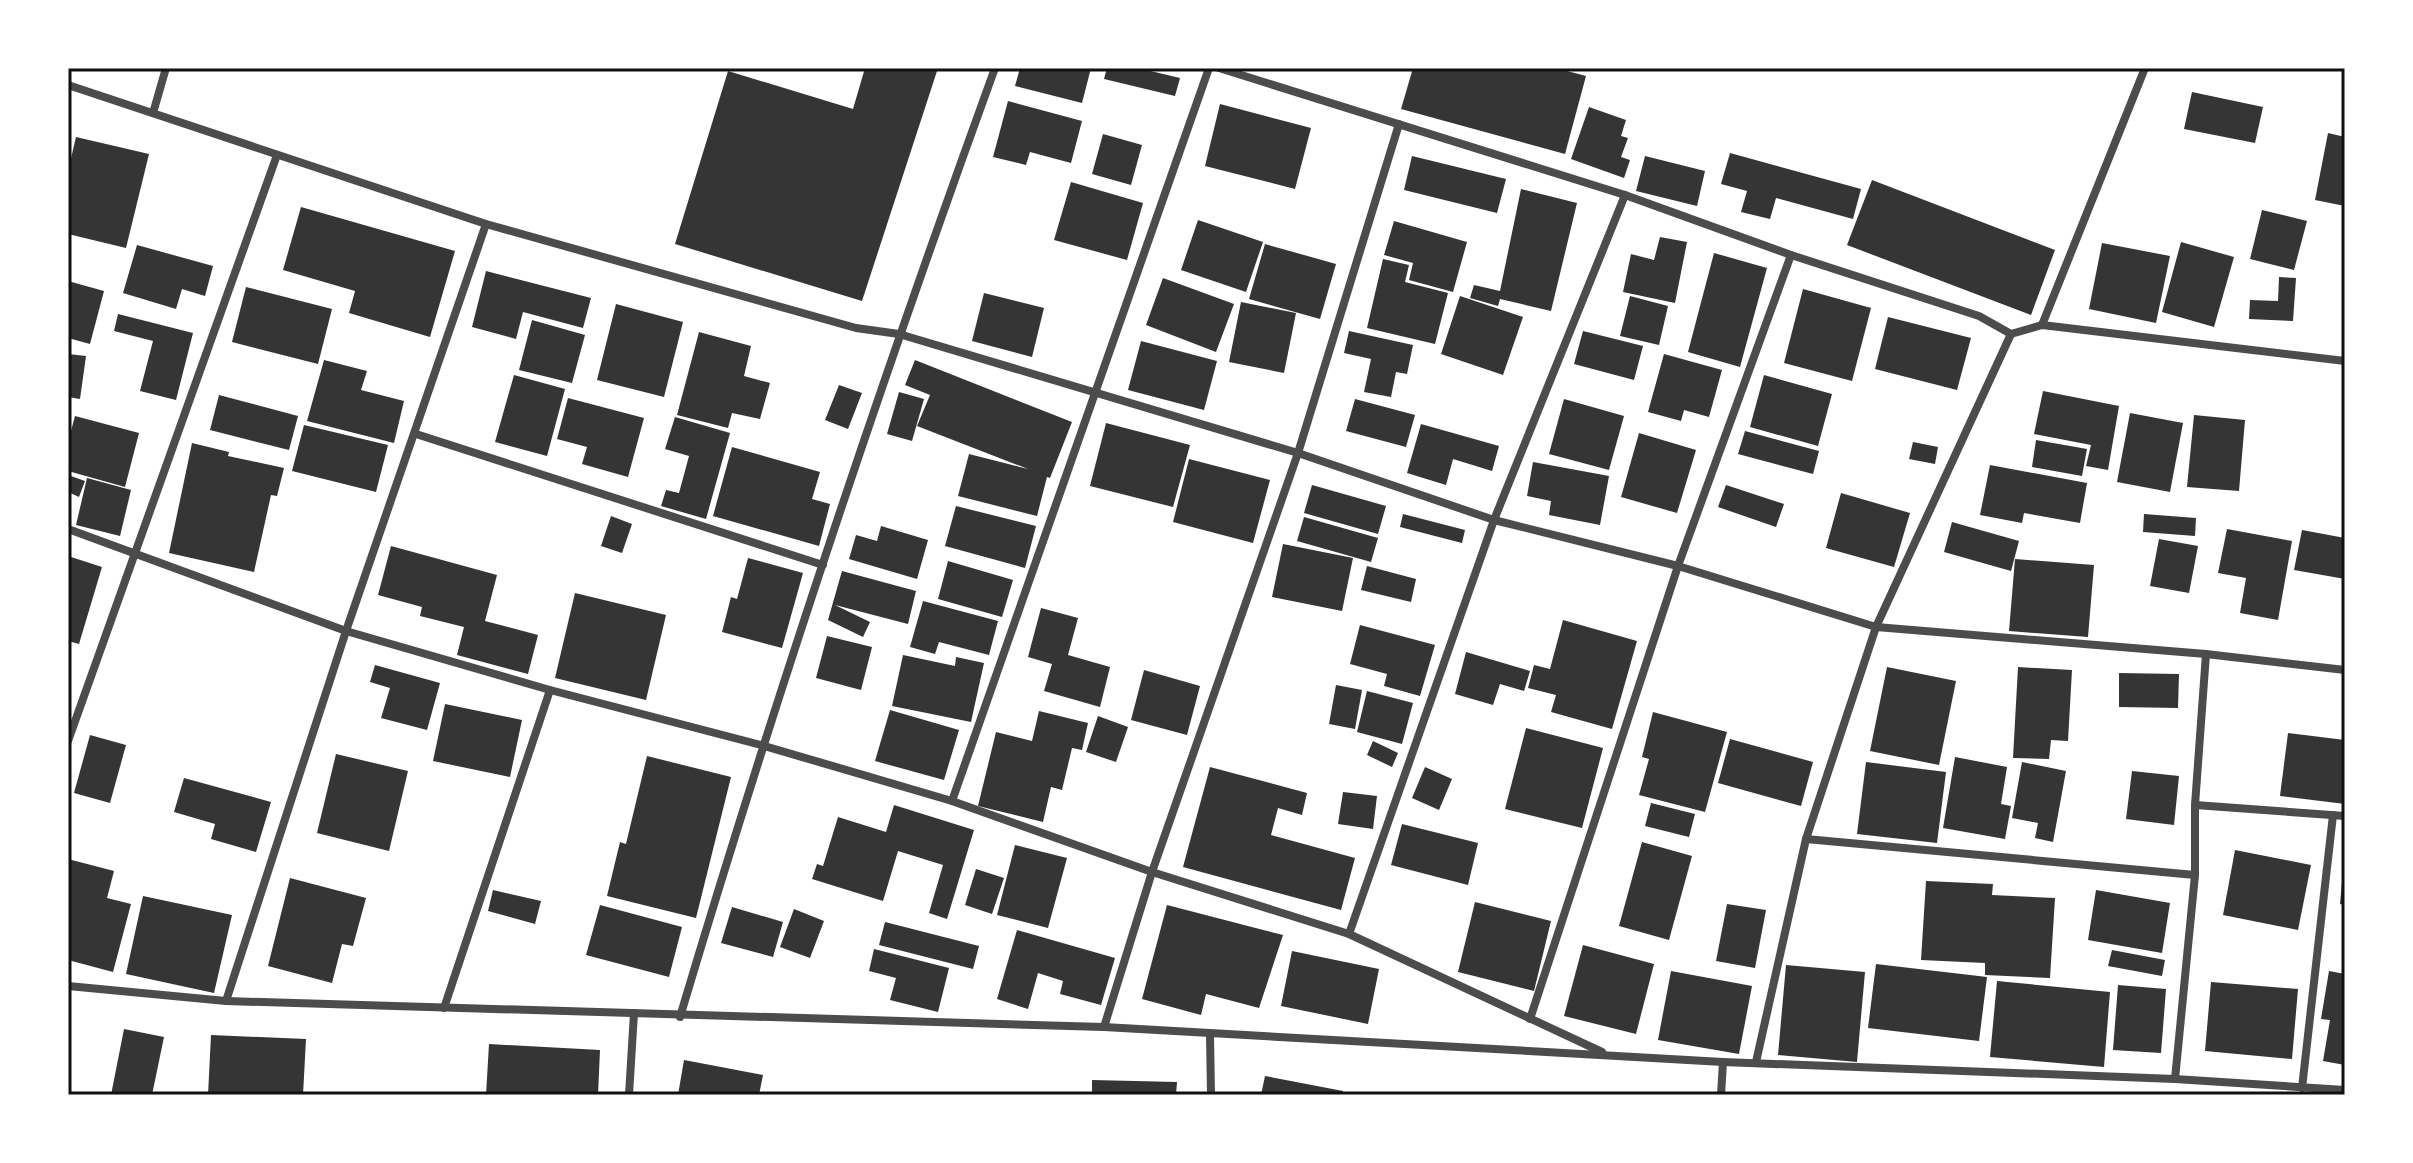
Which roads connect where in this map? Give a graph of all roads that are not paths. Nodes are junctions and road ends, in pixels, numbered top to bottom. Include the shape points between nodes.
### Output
1 (166, 68) edge
2 (995, 68) edge
3 (1209, 68) edge
4 (1219, 68) edge
5 (2145, 68) edge
6 (68, 86) edge
7 (153, 113) junction
8 (1399, 124) junction
9 (277, 155) junction
10 (1625, 195) junction
11 (486, 224) junction
12 (1791, 255) junction
13 (2042, 325) junction
14 (899, 334) junction
15 (2011, 334) junction
16 (2345, 361) edge
17 (1096, 396) junction
18 (416, 434) junction
19 (1298, 453) junction
20 (1494, 520) junction
21 (68, 529) edge
22 (135, 555) junction
23 (823, 565) junction
24 (1678, 566) junction
25 (1876, 627) junction
26 (346, 631) junction
27 (2206, 654) junction
28 (2345, 670) edge
29 (550, 690) junction
30 (68, 741) edge
31 (761, 745) junction
32 (952, 801) junction
33 (2195, 805) junction
34 (2333, 815) junction
35 (2345, 816) edge
36 (1806, 839) junction
37 (1152, 872) junction
38 (2195, 875) junction
39 (1349, 934) junction
40 (68, 986) edge
41 (226, 1001) junction
42 (444, 1008) junction
43 (634, 1013) junction
44 (680, 1017) junction
45 (1530, 1019) junction
46 (1104, 1027) junction
47 (1210, 1035) junction
48 (1606, 1054) junction
49 (1723, 1062) junction
50 (1756, 1062) junction
51 (2175, 1079) junction
52 (2302, 1088) junction
53 (2345, 1090) edge
54 (629, 1095) edge
55 (1211, 1095) edge
56 (1721, 1095) edge

1 - 7 street
2 - 14 street
3 - 17 street
4 - 8 street
5 - 13 street
6 - 7 street
7 - 9 street
8 - 10 street
8 - 19 street
9 - 11 street
9 - 22 street
10 - 12 street
10 - 20 street
11 - 14 street via 856,328
11 - 18 street
12 - 15 street via 1979,316
12 - 24 street
13 - 15 street
13 - 16 street
14 - 17 street
14 - 23 street
15 - 25 street
17 - 19 street
17 - 32 street
18 - 23 street
18 - 26 street
19 - 20 street
19 - 37 street
20 - 24 street
20 - 39 street
21 - 22 street
22 - 26 street
22 - 30 street
23 - 31 street
24 - 25 street
24 - 45 street
25 - 27 street
25 - 36 street
26 - 29 street
26 - 41 street
27 - 28 street
27 - 33 street
29 - 31 street
29 - 42 street
31 - 32 street
31 - 44 street
32 - 37 street
33 - 34 street
33 - 38 street
34 - 35 street
34 - 52 street
36 - 38 street
36 - 50 street
37 - 39 street
37 - 46 street
38 - 51 street
39 - 45 street
40 - 41 street
41 - 42 street
42 - 43 street
43 - 44 street
43 - 54 street
44 - 46 street
45 - 48 street
46 - 47 street
47 - 48 street
47 - 55 street
48 - 49 street
49 - 50 street
49 - 56 street
50 - 51 street
51 - 52 street
52 - 53 street

